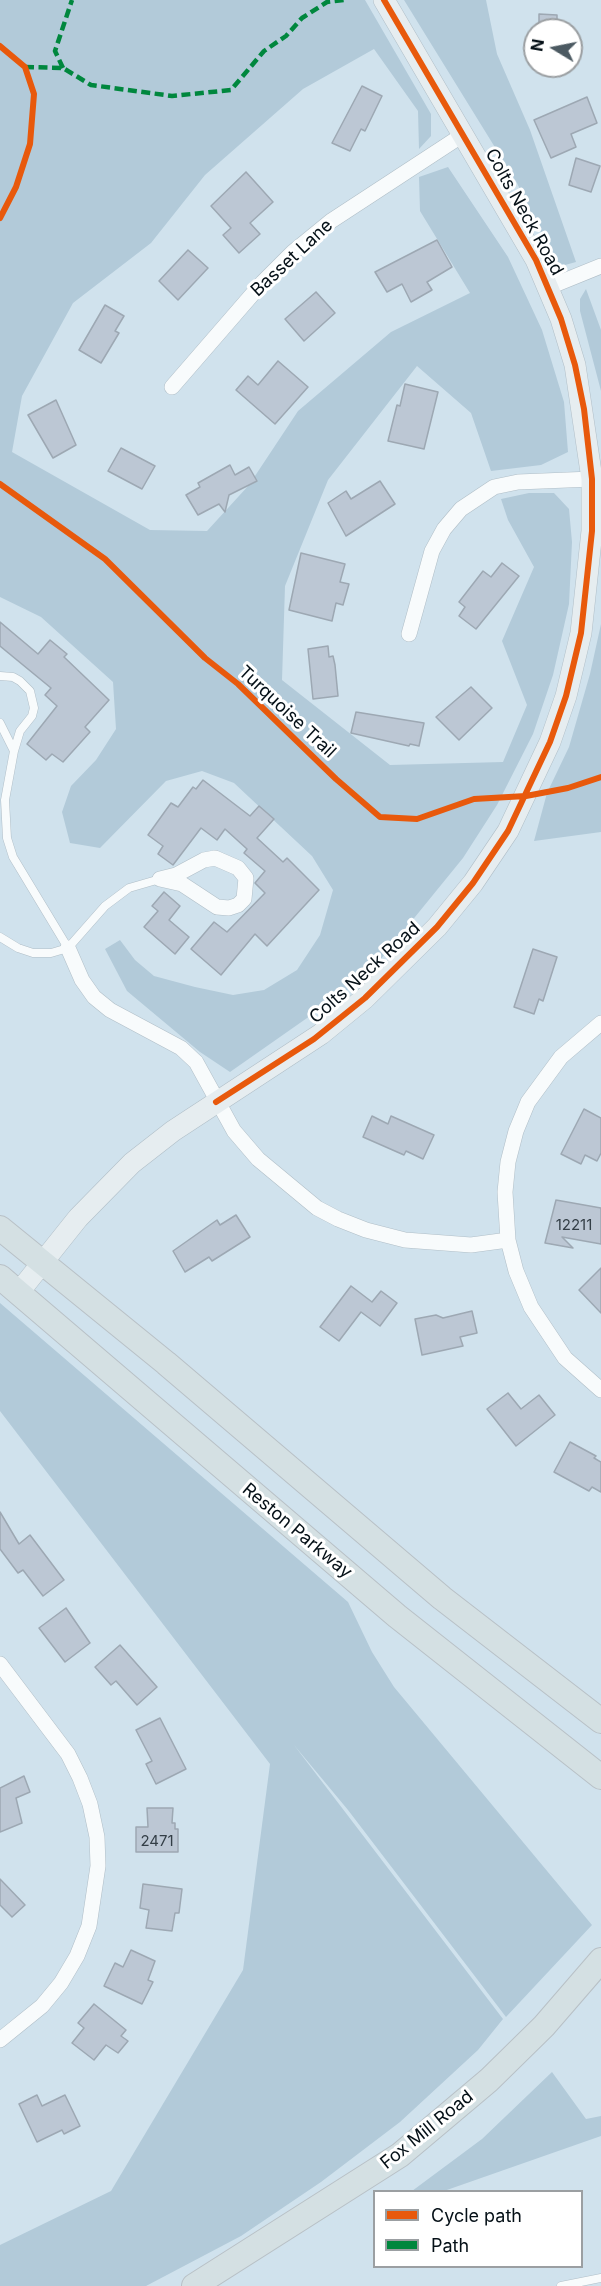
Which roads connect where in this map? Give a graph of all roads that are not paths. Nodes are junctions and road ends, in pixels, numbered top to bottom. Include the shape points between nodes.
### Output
1 (384, 0) edge
2 (464, 134) junction
3 (601, 266) edge
4 (549, 287) junction
5 (172, 387) dead end
6 (592, 479) junction
7 (409, 634) dead end
8 (0, 676) edge
9 (0, 723) edge
10 (14, 751) junction
11 (160, 879) junction
12 (0, 937) edge
13 (68, 948) junction
14 (601, 1023) edge
15 (216, 1102) junction
16 (0, 1228) edge
17 (508, 1240) junction
18 (43, 1262) junction
19 (0, 1277) edge
20 (19, 1293) junction
21 (601, 1390) edge
22 (0, 1664) edge
23 (601, 1721) edge
24 (601, 1777) edge
25 (601, 1960) edge
26 (0, 2040) edge
27 (601, 2278) edge
28 (194, 2286) edge
29 (561, 2286) edge

1 - 2 street, Colts Neck Road
2 - 4 street, Colts Neck Road
2 - 5 street, Basset Lane via 331,221 293,252
3 - 4 street
4 - 6 street, Colts Neck Road via 575,365
6 - 7 street via 502,485 461,508 432,551
6 - 15 street, Colts Neck Road via 582,633 550,742 502,840 437,927 382,982 314,1039
8 - 10 lane via 20,681 33,699 32,716 20,731
9 - 10 lane
10 - 13 lane via 5,800 7,838 14,857
11 - 11 street via 215,858 238,868 247,887 244,899 237,905 217,907 182,884
11 - 13 lane via 129,888 105,906
12 - 13 lane via 33,952 51,953
13 - 15 street via 82,981 94,997 110,1010 181,1048 196,1062
14 - 17 street via 561,1057 528,1102 508,1162
15 - 17 street via 258,1160 338,1220 405,1240 444,1245
15 - 18 street, Colts Neck Road via 132,1163 78,1218
16 - 18 main road
17 - 21 street via 516,1271 546,1333 565,1358
18 - 20 street, Colts Neck Road
18 - 23 main road via 442,1598
19 - 20 main road, Reston Parkway
20 - 24 main road, Reston Parkway via 397,1616
22 - 26 street via 68,1754 80,1778 92,1815 98,1866 89,1926 77,1956 42,2007
25 - 28 main road, Fox Mill Road via 544,2026 497,2072 400,2155
27 - 29 lane

